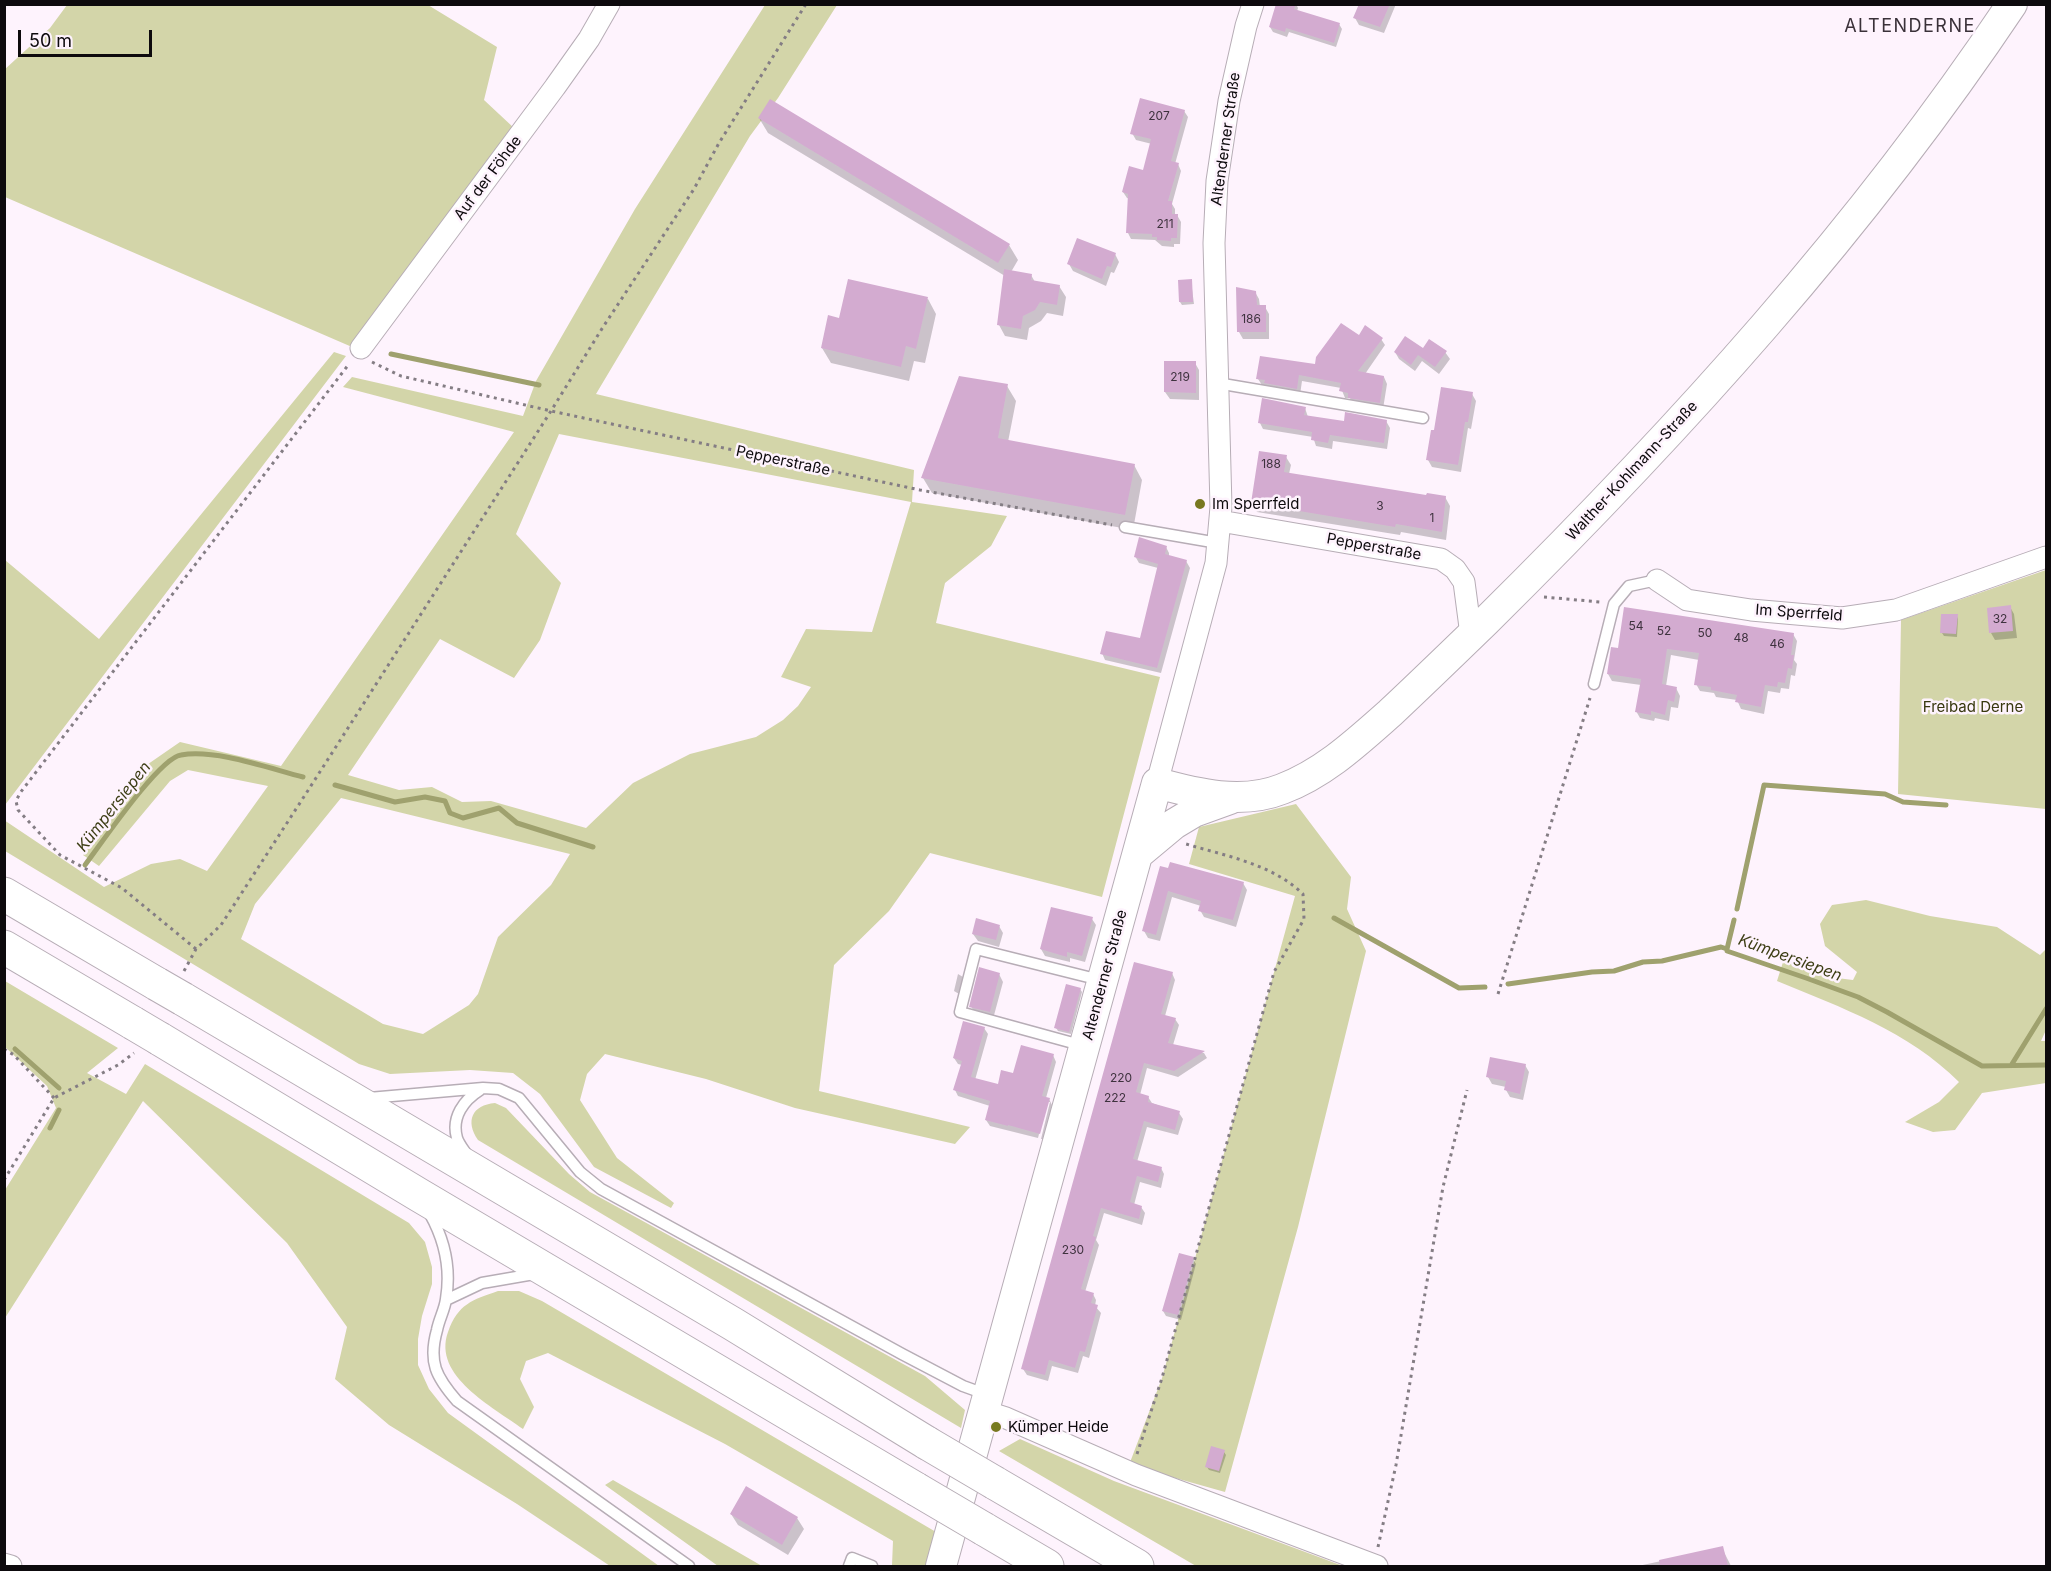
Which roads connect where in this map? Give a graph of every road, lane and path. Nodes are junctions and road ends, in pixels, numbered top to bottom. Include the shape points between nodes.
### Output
1 (609, 4) edge
2 (806, 4) edge
3 (1253, 4) edge
4 (2012, 4) edge
5 (362, 348) junction
6 (1217, 383) junction
7 (551, 411) junction
8 (1423, 418) dead end
9 (1220, 521) junction
10 (1125, 527) joint
11 (1218, 543) junction
12 (2046, 557) edge
13 (1657, 580) joint
14 (1521, 585) junction
15 (1614, 604) junction
16 (1471, 635) junction
17 (1594, 684) joint
18 (1157, 783) junction
19 (1233, 798) junction
20 (1148, 845) junction
21 (4, 894) edge
22 (4, 947) edge
23 (196, 949) junction
24 (1103, 981) junction
25 (173, 987) junction
26 (1498, 994) dead end
27 (143, 1038) junction
28 (1085, 1047) junction
29 (4, 1049) edge
30 (483, 1088) junction
31 (1467, 1090) dead end
32 (54, 1098) junction
33 (354, 1100) junction
34 (480, 1176) junction
35 (4, 1180) edge
36 (419, 1195) junction
37 (554, 1274) junction
38 (446, 1299) junction
39 (987, 1403) junction
40 (1131, 1473) junction
41 (4, 1564) edge
42 (942, 1564) edge
43 (1374, 1565) edge
44 (11, 1566) edge
45 (690, 1566) edge
46 (849, 1566) edge
47 (872, 1566) edge
48 (1047, 1566) edge
49 (1137, 1566) edge

1 - 5 street, Auf der Föhde via 555,87
2 - 7 path via 694,189
3 - 6 street, Altenderner Straße via 1229,101 1217,182
4 - 14 main road, Walther-Kohlmann-Straße via 1910,148 1783,306 1700,400
5 - 7 path, Pepperstraße via 365,359 401,376
5 - 23 path via 16,801 18,810 60,855 122,888
6 - 8 lane
6 - 9 street, Altenderner Straße
7 - 10 path, Pepperstraße via 920,490
7 - 23 path via 221,925
9 - 11 street, Altenderner Straße
9 - 16 street, Pepperstraße via 1441,558 1464,582
10 - 11 lane
11 - 18 street, Altenderner Straße via 1213,580
12 - 13 street, Im Sperrfeld via 1896,610 1842,618 1687,600
13 - 15 lane via 1629,586
14 - 15 path via 1548,598
14 - 16 main road, Walther-Kohlmann-Straße
15 - 17 lane
16 - 19 main road, Walther-Kohlmann-Straße via 1378,723 1319,772 1280,790
17 - 26 path
18 - 19 main road, Walther-Kohlmann-Straße
18 - 20 main road, Altenderner Straße
19 - 20 main road via 1194,812
20 - 24 main road, Altenderner Straße
20 - 40 path via 1251,863 1291,883 1303,894 1304,919 1274,972 1162,1378
21 - 25 highway
22 - 27 highway
23 - 25 path
24 - 28 main road, Altenderner Straße
24 - 28 lane via 976,949 960,1012
25 - 33 highway
27 - 32 path via 118,1065
27 - 36 highway
28 - 39 main road, Altenderner Straße
29 - 32 path
30 - 33 lane
30 - 34 lane via 461,1107 457,1123 457,1138
30 - 39 lane via 499,1089 519,1098 580,1172 601,1189 963,1386
31 - 43 path via 1443,1187 1396,1466
32 - 35 path
33 - 34 highway
34 - 49 highway, bridge
36 - 37 highway
36 - 38 lane via 440,1231 448,1270
37 - 38 lane via 525,1274 482,1283
37 - 48 highway, bridge
38 - 45 lane via 432,1354 440,1382 457,1401
39 - 40 street via 1006,1418
39 - 42 main road, Altenderner Straße
40 - 43 street
41 - 44 street
46 - 47 lane via 852,1558

